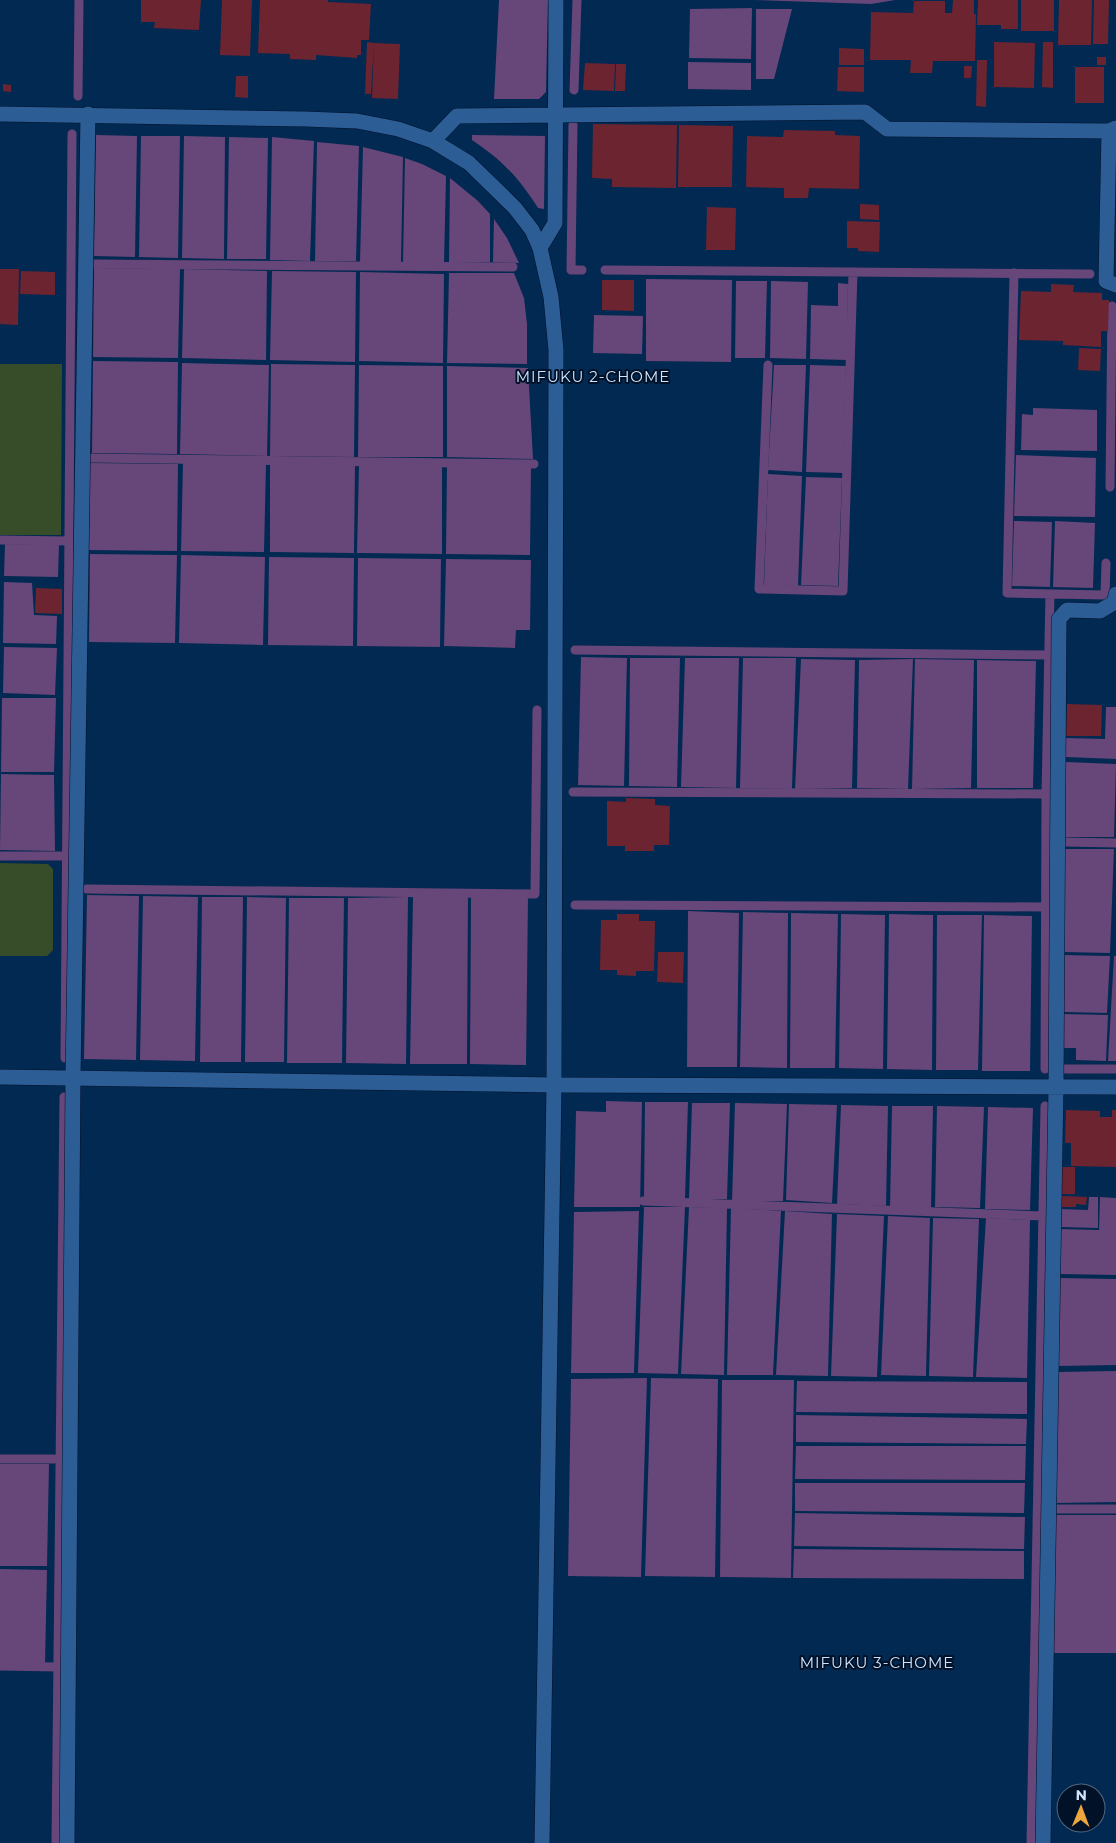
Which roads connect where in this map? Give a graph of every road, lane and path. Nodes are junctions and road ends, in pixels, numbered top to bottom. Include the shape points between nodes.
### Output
1 (556, 0) edge
2 (0, 114) edge
3 (88, 114) junction
4 (556, 116) junction
5 (1112, 129) edge
6 (433, 141) junction
7 (540, 248) junction
8 (1116, 285) edge
9 (1116, 594) edge
10 (0, 1077) edge
11 (73, 1078) junction
12 (554, 1084) junction
13 (1056, 1087) junction
14 (1116, 1088) edge
15 (67, 1843) edge
16 (542, 1843) edge
17 (1043, 1843) edge

1 - 4 street
2 - 3 street
3 - 6 street via 357,121 398,129
3 - 11 street
4 - 5 street via 865,112 887,129
4 - 6 street via 457,116
4 - 7 street via 555,223
5 - 8 street via 1106,281
6 - 7 street via 468,163 515,208 532,230
7 - 12 street via 551,297 556,350
9 - 13 street via 1114,602 1100,610 1068,610 1059,619
10 - 11 street
11 - 12 street
11 - 15 street
12 - 13 street
12 - 16 street
13 - 14 street
13 - 17 street

